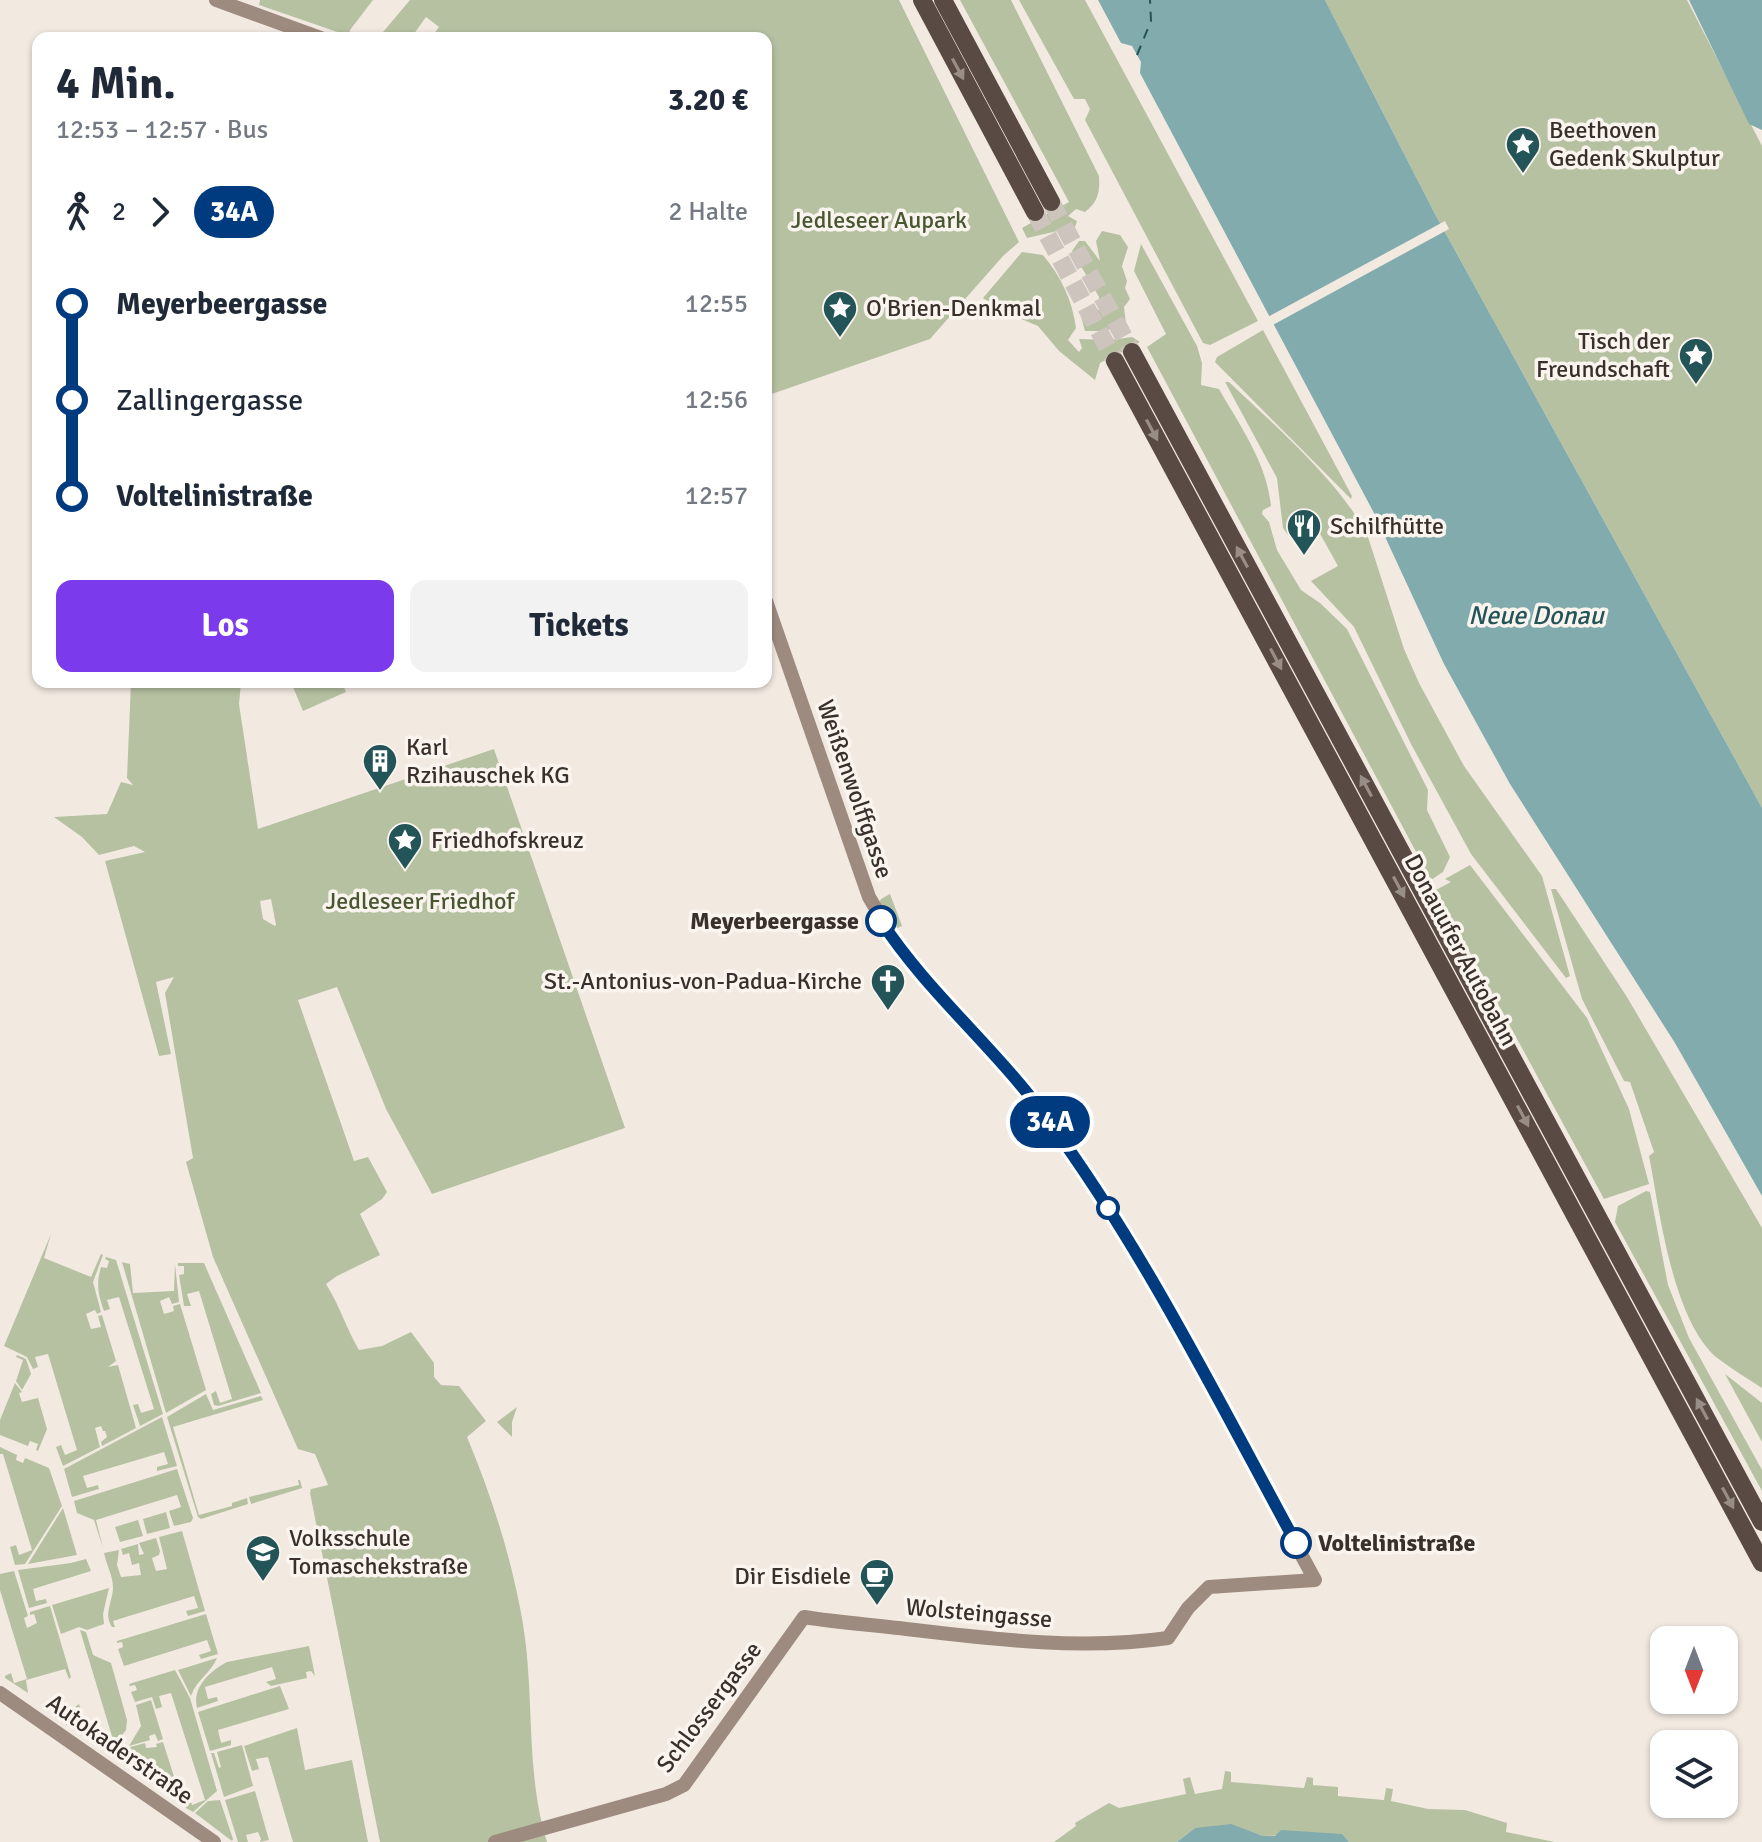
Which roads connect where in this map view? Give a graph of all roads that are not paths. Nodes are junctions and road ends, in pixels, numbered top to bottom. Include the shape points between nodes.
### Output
1 (216, 0) edge
2 (922, 0) edge
3 (943, 0) edge
4 (304, 32) edge
5 (1051, 202) tunnel mouth
6 (1035, 212) tunnel mouth
7 (772, 618) edge
8 (1762, 1522) edge
9 (1762, 1563) edge
10 (804, 1617) joint
11 (1149, 1640) joint
12 (2, 1697) edge
13 (214, 1842) edge
14 (495, 1842) edge

1 - 4 street
2 -> 6 highway
3 - 5 highway
7 - 11 street, Weißenwolffgasse via 881,921 903,955 1047,1118 1129,1238 1315,1580 1209,1587 1168,1638
8 -> 9 highway, Donauufer Autobahn via 1124,357
10 - 11 street, Wolsteingasse via 1065,1643
10 - 14 street, Schlossergasse via 684,1785
12 - 13 street, Autokaderstraße

